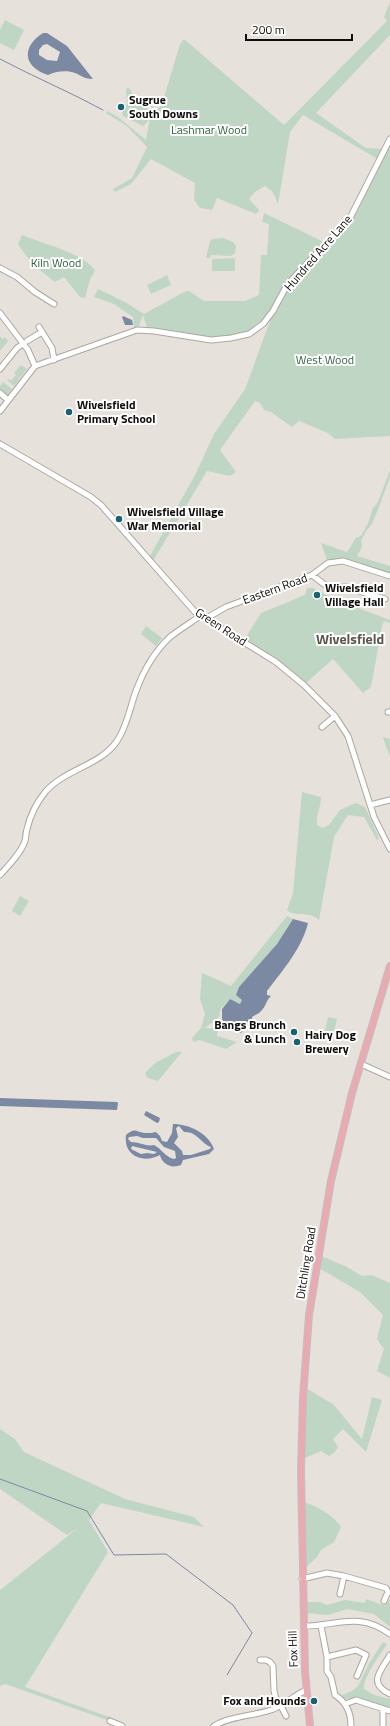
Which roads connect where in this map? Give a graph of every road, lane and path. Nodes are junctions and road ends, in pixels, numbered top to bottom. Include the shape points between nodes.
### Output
1 (390, 139) edge
2 (0, 268) edge
3 (54, 304) dead end
4 (0, 313) edge
5 (25, 342) junction
6 (54, 360) junction
7 (35, 366) junction
8 (0, 369) edge
9 (0, 393) edge
10 (8, 400) junction
11 (0, 411) edge
12 (0, 444) edge
13 (312, 575) junction
14 (390, 576) edge
15 (385, 599) dead end
16 (202, 618) junction
17 (335, 716) junction
18 (322, 727) dead end
19 (390, 800) edge
20 (370, 805) junction
21 (390, 849) edge
22 (0, 875) edge
23 (390, 966) edge
24 (361, 1064) junction
25 (390, 1077) edge
26 (302, 1571) joint
27 (344, 1576) junction
28 (302, 1579) junction
29 (340, 1594) dead end
30 (384, 1601) dead end
31 (304, 1626) junction
32 (321, 1626) junction
33 (390, 1634) edge
34 (390, 1655) edge
35 (327, 1657) junction
36 (263, 1658) dead end
37 (388, 1662) edge
38 (357, 1676) dead end
39 (306, 1690) junction
40 (390, 1694) edge
41 (345, 1704) junction
42 (279, 1706) junction
43 (383, 1710) junction
44 (390, 1711) edge
45 (286, 1716) dead end
46 (110, 1721) dead end
47 (122, 1726) edge
48 (214, 1726) edge
49 (310, 1726) edge
50 (351, 1726) edge
51 (383, 1726) edge

1 - 6 street, Hundred Acre Lane via 350,218 286,285 273,311 250,334 211,340 137,330
2 - 3 street
4 - 5 street
5 - 6 street via 40,330 52,348
5 - 7 street
5 - 8 street
6 - 7 street, Hundred Acre Lane
7 - 10 street
9 - 10 street
10 - 11 street
12 - 16 street, Green Road via 101,505 185,602
13 - 14 street, Eastern Road via 328,563 343,561
13 - 15 street via 329,588 346,587
13 - 16 street, Eastern Road
16 - 17 street, Green Road via 283,668
16 - 22 street, Eastern Road via 172,636 156,654 137,689 116,743 92,762 64,775 45,793 33,811 25,841
17 - 18 street
17 - 20 street, Green Road via 352,743
19 - 20 street
20 - 21 street, Green Road
23 - 24 main road, Ditchling Road
24 - 25 street
24 - 26 main road, Ditchling Road via 331,1181 309,1315 301,1470
26 - 28 main road, Fox Hill
27 - 28 street via 327,1573
27 - 29 street
27 - 30 street via 386,1588 388,1592
28 - 31 main road, Fox Hill
31 - 32 street
31 - 39 main road, Fox Hill
32 - 33 street via 354,1620
32 - 35 street
34 - 37 street
35 - 38 street via 356,1650 366,1655
35 - 41 street via 327,1671 335,1695
36 - 42 street via 272,1666 274,1691
37 - 40 street via 377,1676 377,1682 380,1688
39 - 42 street
39 - 49 main road, Fox Hill
41 - 43 street via 356,1700
41 - 50 street via 351,1718
42 - 45 street
42 - 48 street
43 - 44 street
43 - 51 street
46 - 47 street

